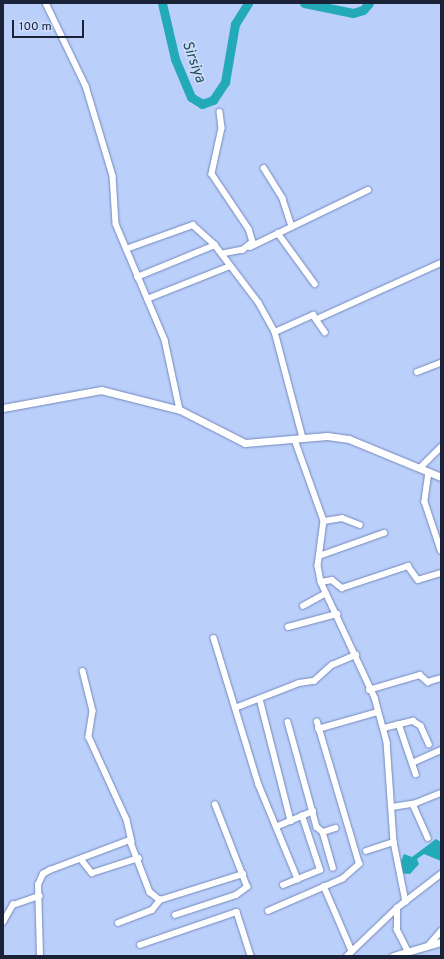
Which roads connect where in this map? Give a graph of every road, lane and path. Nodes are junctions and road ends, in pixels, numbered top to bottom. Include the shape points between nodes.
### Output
1 (46, 3) edge
2 (220, 112) dead end
3 (264, 168) dead end
4 (368, 190) dead end
5 (292, 226) junction
6 (278, 233) junction
7 (215, 245) junction
8 (250, 247) junction
9 (126, 249) junction
10 (222, 254) junction
11 (441, 263) edge
12 (228, 267) junction
13 (138, 277) junction
14 (315, 284) dead end
15 (147, 299) junction
16 (317, 319) junction
17 (275, 332) junction
18 (325, 332) dead end
19 (441, 364) edge
20 (417, 372) dead end
21 (3, 408) edge
22 (180, 410) junction
23 (299, 439) junction
24 (441, 447) edge
25 (420, 468) junction
26 (430, 472) junction
27 (441, 477) edge
28 (324, 521) junction
29 (360, 525) dead end
30 (384, 533) dead end
31 (441, 550) edge
32 (320, 556) junction
33 (441, 573) edge
34 (321, 582) junction
35 (326, 593) junction
36 (303, 606) dead end
37 (337, 614) junction
38 (288, 627) dead end
39 (214, 638) dead end
40 (356, 655) junction
41 (83, 671) dead end
42 (441, 678) edge
43 (369, 690) junction
44 (260, 699) junction
45 (235, 708) junction
46 (378, 712) junction
47 (288, 722) dead end
48 (317, 722) dead end
49 (399, 724) junction
50 (384, 728) junction
51 (318, 729) junction
52 (429, 744) dead end
53 (441, 750) edge
54 (412, 763) junction
55 (416, 774) dead end
56 (441, 792) edge
57 (412, 804) junction
58 (215, 805) dead end
59 (392, 806) junction
60 (313, 811) junction
61 (302, 816) junction
62 (291, 821) junction
63 (278, 826) junction
64 (335, 828) dead end
65 (323, 832) junction
66 (428, 838) dead end
67 (132, 841) junction
68 (394, 842) junction
69 (366, 851) dead end
70 (139, 858) junction
71 (81, 859) junction
72 (333, 868) dead end
73 (243, 874) junction
74 (441, 874) edge
75 (298, 879) junction
76 (283, 885) dead end
77 (324, 886) junction
78 (39, 896) junction
79 (160, 900) junction
80 (406, 902) junction
81 (397, 908) junction
82 (268, 911) dead end
83 (175, 915) dead end
84 (3, 922) edge
85 (118, 923) dead end
86 (441, 932) edge
87 (441, 942) edge
88 (140, 946) dead end
89 (428, 946) junction
90 (352, 951) junction
91 (408, 952) junction
92 (40, 956) edge
93 (251, 956) edge
94 (346, 956) edge
95 (393, 956) edge

1 - 9 street via 86,86 110,160 115,185 114,214
2 - 8 street via 222,128 212,174 249,229 253,242
3 - 5 street via 282,199
4 - 5 street
5 - 6 street
6 - 8 street
6 - 14 street
7 - 9 street via 193,225
7 - 10 street
7 - 13 street
8 - 10 street
9 - 13 street
10 - 12 street
11 - 16 street
12 - 15 street
12 - 17 street via 260,303
13 - 15 street
15 - 22 street via 165,340
16 - 17 street via 309,316
16 - 18 street
17 - 23 street
19 - 20 street
21 - 22 street via 100,390
22 - 23 street via 245,443
23 - 25 street via 349,439
23 - 28 street
24 - 25 street
25 - 26 street
26 - 27 street
26 - 31 street via 425,502
28 - 29 street via 342,518
28 - 32 street
30 - 32 street
32 - 34 street
33 - 34 street via 418,580 408,566 342,588 332,580
34 - 35 street
35 - 36 street
35 - 37 street
37 - 38 street
37 - 40 street
39 - 45 street
40 - 43 street
40 - 44 street via 332,665 314,681
41 - 67 street via 93,711 89,737 127,820
42 - 43 street via 428,682 420,675
43 - 46 street
44 - 45 street
44 - 62 street
45 - 63 street via 259,785
46 - 50 street
46 - 51 street
47 - 60 street
48 - 51 street
49 - 50 street
49 - 52 street via 417,722
49 - 54 street
50 - 59 street
51 - 77 street via 359,864 353,872
53 - 54 street
54 - 55 street
56 - 57 street
57 - 59 street
57 - 66 street
58 - 73 street
59 - 68 street
60 - 61 street
60 - 65 street via 317,827
61 - 62 street
61 - 75 street via 320,870
62 - 63 street
63 - 75 street
64 - 65 street
65 - 72 street
67 - 70 street
67 - 71 street
68 - 69 street
68 - 80 street
70 - 71 street via 92,873
70 - 79 street via 150,892
71 - 78 street via 43,874
73 - 79 street
73 - 83 street via 247,886 243,892
74 - 80 street
75 - 76 street
77 - 82 street
77 - 90 street
78 - 84 street via 13,905
78 - 92 street
79 - 85 street via 152,910
80 - 81 street
81 - 90 street
81 - 91 street via 397,930
86 - 89 street
87 - 89 street
88 - 93 street via 237,912
89 - 91 street
90 - 94 street
91 - 95 street

